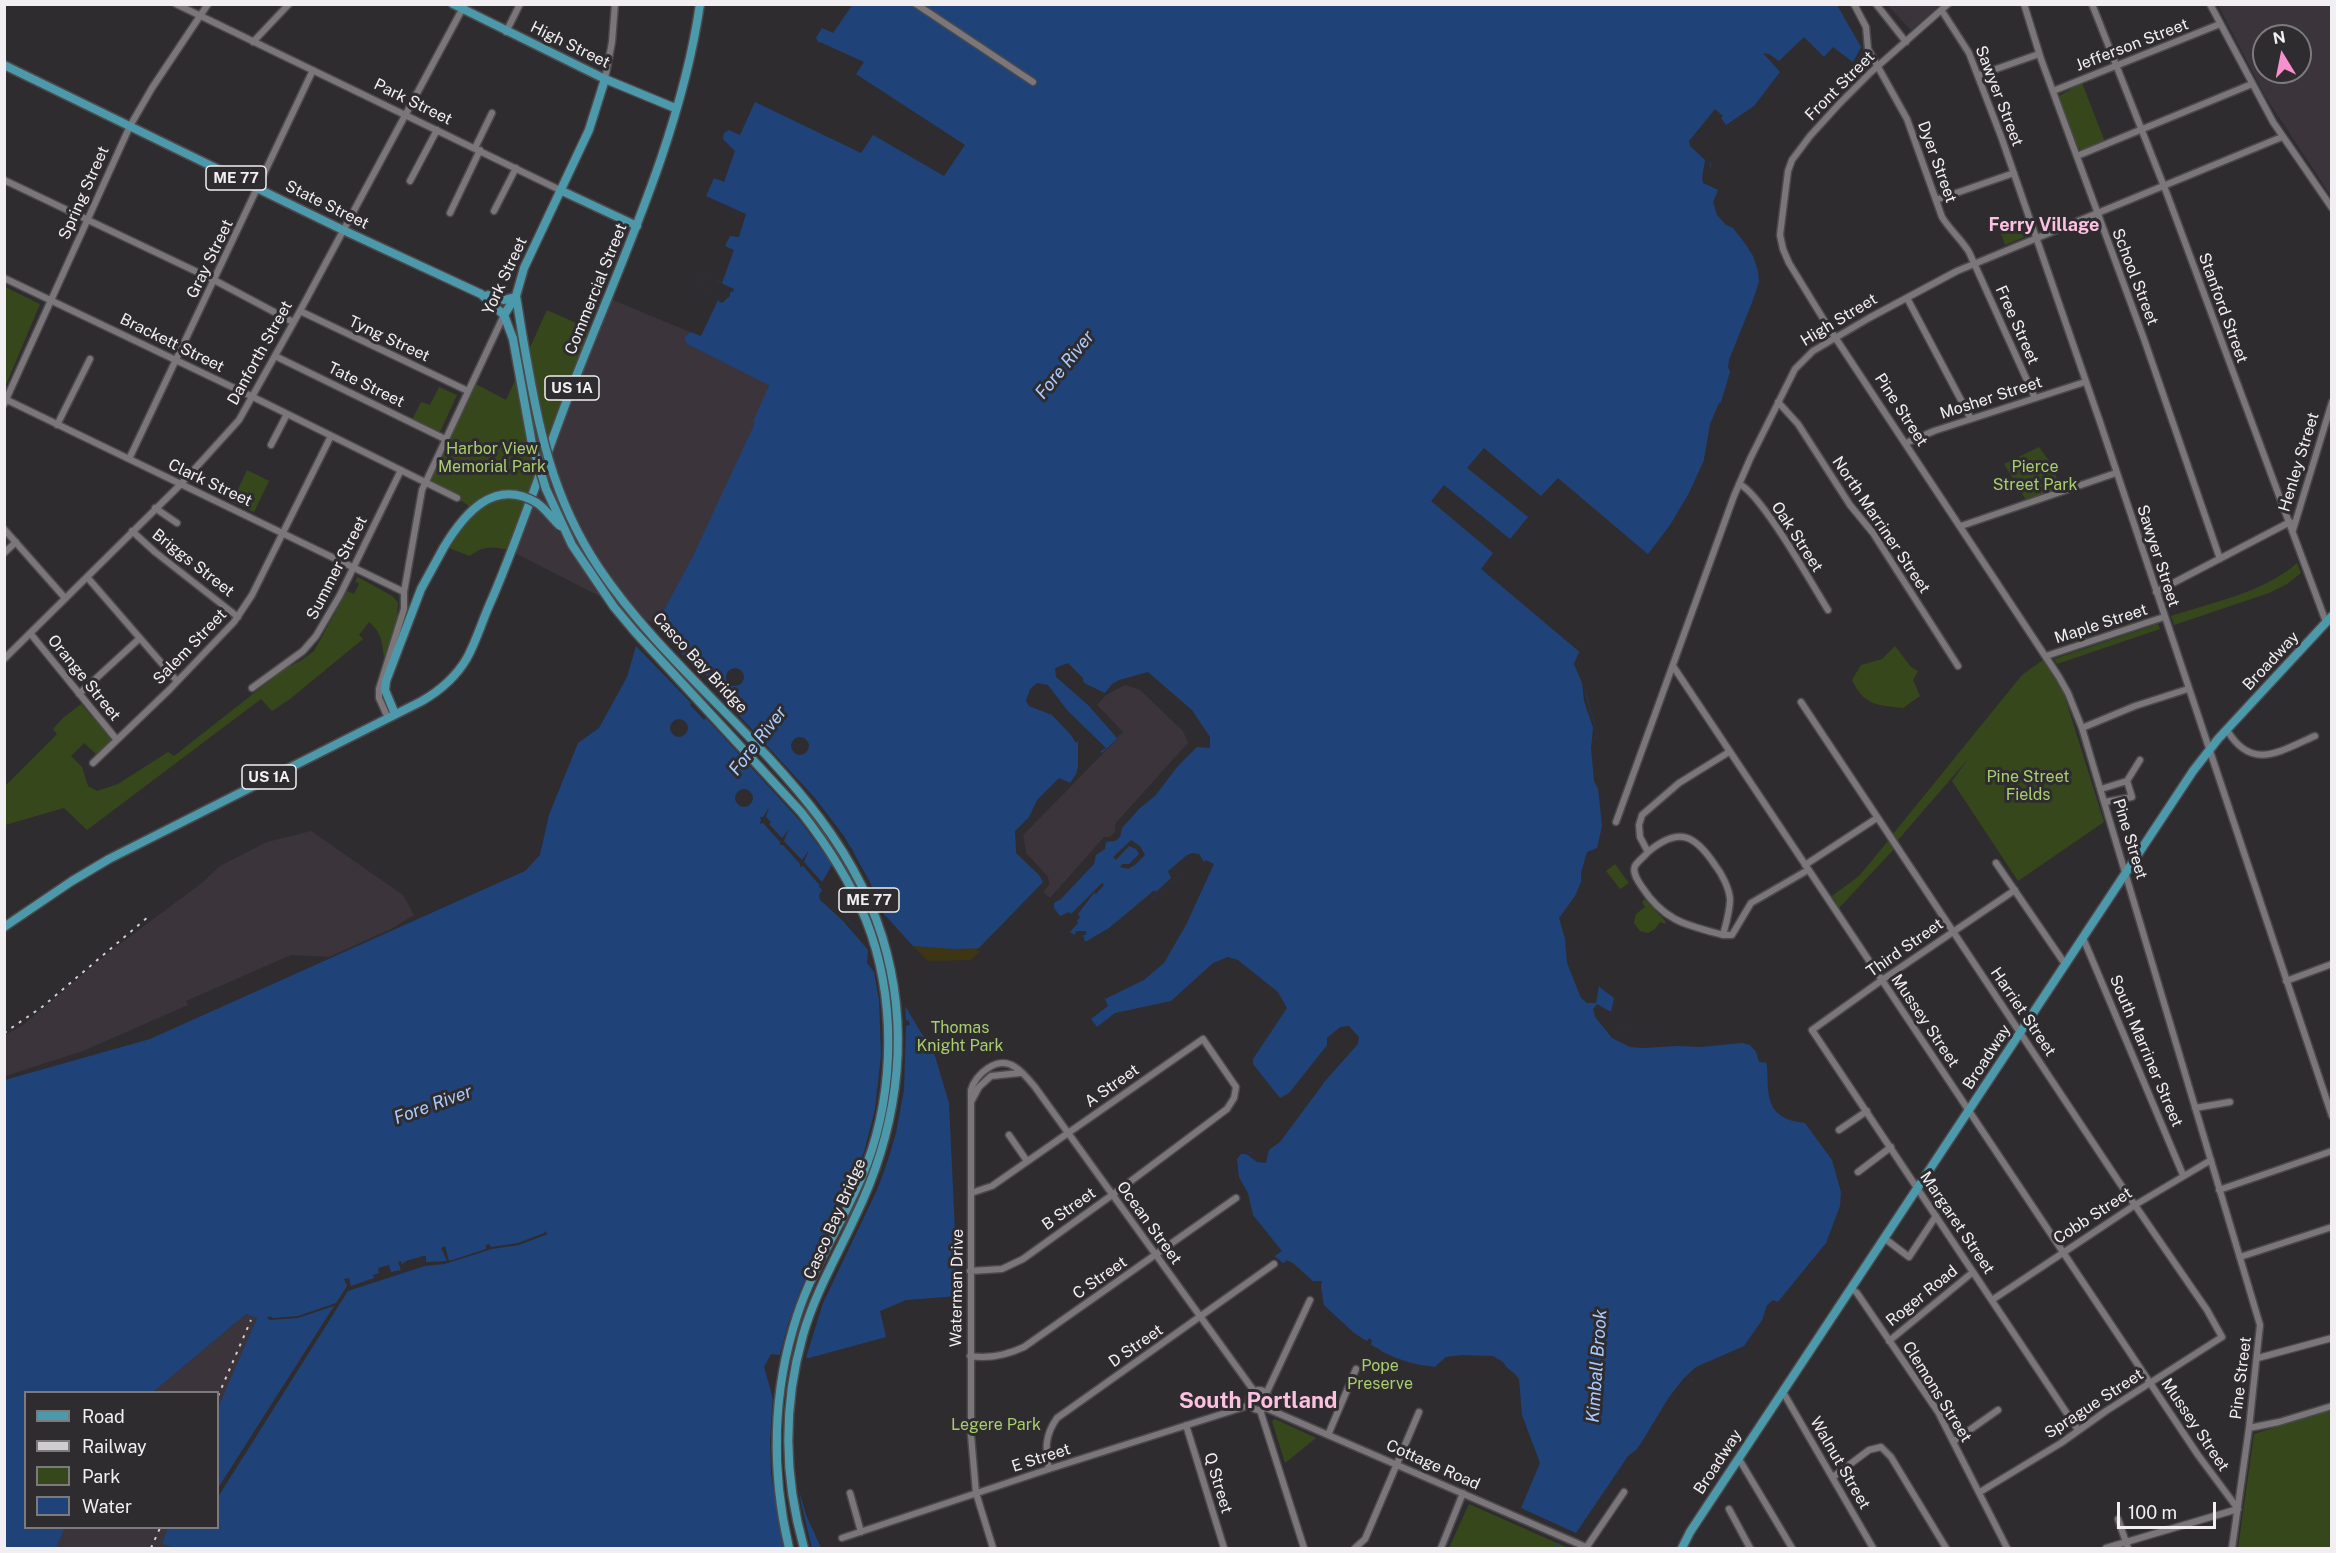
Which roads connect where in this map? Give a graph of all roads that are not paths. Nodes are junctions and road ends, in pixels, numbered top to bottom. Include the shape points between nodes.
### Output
1 (176, 4) edge
2 (208, 4) edge
3 (289, 4) edge
4 (453, 4) edge
5 (520, 4) edge
6 (615, 4) edge
7 (700, 4) edge
8 (916, 4) edge
9 (1854, 4) edge
10 (1876, 4) edge
11 (1948, 4) edge
12 (2024, 4) edge
13 (2092, 4) edge
14 (2210, 4) edge
15 (464, 7) edge
16 (1942, 11) junction
17 (199, 17) junction
18 (2220, 24) junction
19 (506, 32) junction
20 (253, 42) junction
21 (1906, 42) junction
22 (2039, 54) junction
23 (4, 65) edge
24 (1879, 66) junction
25 (2116, 66) junction
26 (314, 70) junction
27 (1979, 75) junction
28 (605, 79) junction
29 (1033, 82) dead end
30 (2252, 84) junction
31 (2053, 91) junction
32 (675, 108) junction
33 (492, 113) dead end
34 (405, 114) junction
35 (130, 126) junction
36 (2142, 129) junction
37 (437, 130) junction
38 (2282, 136) junction
39 (478, 149) junction
40 (2077, 156) junction
41 (516, 168) junction
42 (2014, 173) junction
43 (4, 180) edge
44 (410, 181) dead end
45 (2164, 186) junction
46 (259, 189) junction
47 (562, 190) junction
48 (1936, 200) junction
49 (1784, 207) joint
50 (2331, 208) edge
51 (494, 211) dead end
52 (450, 213) dead end
53 (2097, 214) junction
54 (87, 220) junction
55 (637, 226) junction
56 (342, 230) junction
57 (2037, 239) junction
58 (1975, 264) junction
59 (4, 278) edge
60 (214, 280) junction
61 (481, 294) junction
62 (516, 296) junction
63 (1907, 298) junction
64 (51, 300) junction
65 (300, 311) junction
66 (504, 315) junction
67 (293, 322) junction
68 (1836, 337) junction
69 (275, 356) junction
70 (90, 359) dead end
71 (176, 361) junction
72 (2085, 382) junction
73 (468, 391) junction
74 (253, 397) junction
75 (2035, 398) junction
76 (5, 401) edge
77 (1778, 402) junction
78 (2331, 402) edge
79 (288, 414) junction
80 (1971, 419) junction
81 (57, 425) junction
82 (331, 436) junction
83 (445, 439) junction
84 (1906, 443) junction
85 (271, 445) dead end
86 (129, 459) junction
87 (401, 470) junction
88 (2116, 473) junction
89 (425, 482) junction
90 (181, 484) junction
91 (1739, 484) junction
92 (457, 498) dead end
93 (155, 508) junction
94 (2290, 522) junction
95 (177, 523) dead end
96 (1961, 526) junction
97 (4, 529) edge
98 (564, 529) junction
99 (2293, 530) junction
100 (132, 531) junction
101 (282, 533) junction
102 (16, 542) junction
103 (4, 553) edge
104 (2220, 559) junction
105 (354, 567) junction
106 (87, 577) junction
107 (404, 592) junction
108 (2156, 592) junction
109 (65, 598) junction
110 (1828, 610) dead end
111 (238, 617) junction
112 (2164, 617) junction
113 (2329, 619) edge
114 (30, 633) junction
115 (140, 638) junction
116 (2046, 656) junction
117 (4, 659) edge
118 (1673, 666) junction
119 (1958, 666) dead end
120 (177, 681) junction
121 (252, 688) dead end
122 (2188, 689) junction
123 (79, 694) junction
124 (1801, 702) dead end
125 (391, 716) junction
126 (2082, 728) junction
127 (2227, 730) junction
128 (2315, 736) dead end
129 (117, 740) junction
130 (2210, 750) junction
131 (1729, 752) junction
132 (2140, 760) dead end
133 (93, 763) dead end
134 (2127, 781) junction
135 (2101, 789) junction
136 (2105, 802) junction
137 (1877, 818) junction
138 (1616, 822) dead end
139 (1648, 852) junction
140 (1996, 863) dead end
141 (1807, 868) junction
142 (2126, 872) junction
143 (2015, 890) junction
144 (4, 927) edge
145 (1953, 931) junction
146 (1723, 935) junction
147 (2083, 938) junction
148 (2065, 964) junction
149 (2331, 964) edge
150 (1882, 980) junction
151 (2286, 981) junction
152 (1812, 1030) joint
153 (2020, 1032) junction
154 (1020, 1073) joint
155 (2230, 1102) dead end
156 (1231, 1104) joint
157 (2195, 1108) junction
158 (1867, 1111) junction
159 (1969, 1111) junction
160 (2331, 1116) edge
161 (1839, 1130) dead end
162 (1069, 1133) junction
163 (1009, 1135) dead end
164 (1891, 1147) junction
165 (2331, 1151) edge
166 (2211, 1160) junction
167 (1027, 1161) junction
168 (1858, 1172) dead end
169 (2183, 1175) junction
170 (1917, 1188) junction
171 (2219, 1190) junction
172 (971, 1193) junction
173 (1112, 1195) junction
174 (1236, 1198) dead end
175 (2135, 1205) junction
176 (1936, 1216) junction
177 (2331, 1227) edge
178 (1884, 1238) junction
179 (2063, 1251) junction
180 (1156, 1255) junction
181 (2240, 1257) junction
182 (1274, 1264) dead end
183 (970, 1271) junction
184 (1973, 1272) junction
185 (1851, 1288) junction
186 (1310, 1300) dead end
187 (1992, 1300) junction
188 (1200, 1317) junction
189 (2222, 1337) joint
190 (2331, 1338) edge
191 (1889, 1341) junction
192 (970, 1356) junction
193 (2258, 1358) junction
194 (1356, 1369) dead end
195 (2150, 1383) junction
196 (1254, 1391) junction
197 (1783, 1392) junction
198 (1266, 1394) junction
199 (1250, 1406) junction
200 (2331, 1406) edge
201 (1263, 1409) junction
202 (1998, 1410) dead end
203 (1419, 1412) dead end
204 (1186, 1425) junction
205 (2249, 1428) junction
206 (2078, 1430) junction
207 (1328, 1436) junction
208 (1954, 1441) junction
209 (1738, 1459) junction
210 (1398, 1465) junction
211 (1049, 1469) junction
212 (1833, 1478) junction
213 (1624, 1492) dead end
214 (1980, 1492) junction
215 (850, 1493) dead end
216 (976, 1493) junction
217 (1463, 1493) junction
218 (1730, 1509) dead end
219 (2238, 1509) junction
220 (2118, 1519) dead end
221 (861, 1532) junction
222 (1690, 1532) junction
223 (842, 1538) dead end
224 (2127, 1546) edge
225 (789, 1548) edge
226 (804, 1548) edge
227 (993, 1548) edge
228 (1224, 1548) edge
229 (1304, 1548) edge
230 (1355, 1548) edge
231 (1441, 1548) edge
232 (1585, 1548) edge
233 (1676, 1548) edge
234 (1682, 1548) edge
235 (1750, 1548) edge
236 (1792, 1548) edge
237 (1873, 1548) edge
238 (1946, 1548) edge
239 (2007, 1548) edge
240 (2106, 1548) edge
241 (2232, 1548) edge

1 - 17 street, Park Street
2 - 17 street, Spring Street
3 - 20 street
4 - 15 main road, High Street
5 - 19 street
6 - 28 street, York Street
7 - 32 main road, Commercial Street / US 1A
8 - 29 street
9 - 24 street, Dyer Street via 1866,27 1868,49
10 - 21 street
11 - 16 street, Front Street
12 - 22 street, School Street
13 - 25 street, Stanford Street
14 - 18 street
15 - 19 main road, High Street
15 - 34 street, Danforth Street
16 - 21 street, Front Street
16 - 27 street, Sawyer Street
17 - 20 street, Park Street
17 - 35 street, Spring Street
18 - 25 street, Jefferson Street
18 - 30 street
19 - 28 main road, High Street
20 - 26 street, Park Street
21 - 24 street, Front Street
22 - 27 street
22 - 31 street, School Street
23 - 35 main road, State Street / ME 77
24 - 48 street, Dyer Street via 1907,119
24 - 49 street, Front Street via 1852,90 1792,160
25 - 31 street, Jefferson Street
25 - 36 street, Stanford Street
26 - 34 street, Park Street
26 - 46 street, Gray Street
27 - 42 street, Sawyer Street
28 - 32 main road, High Street
28 - 47 main road, York Street / ME 77 via 589,130
30 - 36 street
30 - 38 street
31 - 40 street, School Street
32 - 55 main road, Commercial Street / US 1A
33 - 39 street
34 - 37 street, Park Street
34 - 56 street, Danforth Street
35 - 46 main road, State Street / ME 77
35 - 54 street, Spring Street
36 - 40 street
36 - 45 street, Stanford Street
37 - 39 street, Park Street
37 - 44 street
38 - 45 street, High Street
38 - 50 street
39 - 41 street, Park Street
39 - 52 street
40 - 53 street, School Street
41 - 47 street, Park Street
41 - 51 street
42 - 48 street
42 - 57 street, Sawyer Street
43 - 54 street
45 - 53 street, High Street
45 - 94 street, Stanford Street
46 - 56 main road, State Street / ME 77
46 - 60 street, Gray Street
47 - 55 main road, Park Street
47 - 62 main road, York Street / ME 77 via 524,268
48 - 58 street, Dyer Street via 1942,217 1964,243
49 - 68 street, Pine Street via 1780,235 1783,249
53 - 57 street, High Street
53 - 104 street, School Street
54 - 60 street
54 - 64 street, Spring Street
55 - 125 main road, Commercial Street / US 1A via 468,656 434,694
56 - 61 main road, State Street / ME 77
56 - 65 street, Danforth Street
57 - 58 street, High Street
57 - 72 street, Sawyer Street
58 - 63 street, High Street
58 - 75 street, Free Street
59 - 64 street, Brackett Street
60 - 67 street
60 - 71 street, Gray Street
61 - 62 main road via 504,300
61 - 66 main road, State Street / ME 77
62 - 66 main road, York Street
62 - 226 main road, Casco Bay Bridge / ME 77, bridge via 546,457 586,547 629,608 801,795 831,833 866,893 889,963 899,1046 886,1136 867,1191 811,1311 791,1391 789,1470
63 - 68 street, High Street
63 - 80 street
64 - 71 street, Brackett Street
64 - 76 street, Spring Street
65 - 67 street, Danforth Street
65 - 73 street, Tyng Street
66 - 73 street, York Street
66 - 98 main road, Casco Bay Bridge / ME 77, bridge via 513,339 532,444
67 - 69 street, Danforth Street
68 - 77 street, High Street via 1799,363
68 - 84 street, Pine Street
69 - 74 street, Danforth Street
69 - 83 street, Tate Street
70 - 81 street
71 - 74 street, Brackett Street
71 - 86 street, Gray Street
72 - 75 street, Mosher Street
72 - 88 street, Sawyer Street
73 - 83 street, York Street
74 - 79 street, Brackett Street
74 - 90 street, Danforth Street via 227,435
75 - 80 street, Mosher Street
76 - 81 street, Clark Street
77 - 91 street, High Street
77 - 119 street, North Marriner Street via 1798,424 1850,505 1873,533
78 - 99 street, Henley Street
79 - 82 street, Brackett Street
79 - 85 street
80 - 84 street, Mosher Street
81 - 86 street, Clark Street
82 - 87 street, Brackett Street
82 - 101 street, Salem Street
83 - 89 street, York Street
84 - 96 street, Pine Street
86 - 90 street, Clark Street
87 - 89 street, Brackett Street
87 - 105 street, Summer Street
88 - 96 street
88 - 108 street, Sawyer Street
89 - 92 street, Brackett Street
89 - 107 street, York Street
90 - 93 street, Danforth Street
90 - 101 street, Clark Street
91 - 110 street, Oak Street via 1746,486 1763,508
91 - 118 street, High Street
93 - 95 street
93 - 100 street, Danforth Street
94 - 99 street, Stanford Street
94 - 104 street
96 - 116 street, Pine Street
97 - 102 street
98 - 125 main road, bridge via 534,502 516,496 487,500 458,525 421,589 386,681
98 - 225 main road, Casco Bay Bridge / ME 77, bridge via 614,607 823,841 866,921 884,990 888,1038 878,1128 856,1189 804,1298 780,1381 776,1459
99 - 113 street, Stanford Street
100 - 106 street, Danforth Street
100 - 111 street, Briggs Street
101 - 105 street, Clark Street
101 - 111 street, Salem Street
102 - 103 street
102 - 109 street
104 - 108 street
105 - 107 street, Clark Street
105 - 121 street, Summer Street via 316,636 303,651
106 - 109 street, Danforth Street
106 - 115 street
107 - 125 street, York Street via 404,609 379,688 380,699
108 - 112 street, Sawyer Street
109 - 114 street, Danforth Street
111 - 120 street, Salem Street
112 - 116 street, Maple Street
112 - 122 street, Sawyer Street
113 - 127 main road, Broadway
114 - 117 street, Danforth Street
114 - 123 street, Orange Street
115 - 120 street
115 - 123 street
116 - 126 street, Pine Street via 2068,693
118 - 131 street, Mussey Street
118 - 138 street, High Street
120 - 129 street, Salem Street
122 - 126 street
122 - 130 street, Sawyer Street
123 - 129 street, Orange Street
124 - 137 street, Harriet Street
125 - 144 main road, US 1A via 123,851
126 - 135 street, Pine Street
127 - 128 street via 2238,745 2260,756
127 - 130 main road, Broadway
129 - 133 street, Salem Street
130 - 142 main road, Broadway
130 - 151 street, Sawyer Street
131 - 139 street via 1679,783 1642,815 1640,837
131 - 141 street, Mussey Street
132 - 134 street
134 - 135 street
134 - 136 street via 2132,797
135 - 136 street, Pine Street
136 - 142 street, Pine Street
137 - 141 street
137 - 145 street, Harriet Street
139 - 146 street via 1635,865 1635,872 1656,905 1672,919
139 - 146 street via 1667,839 1685,836 1705,849 1730,897
140 - 143 street
141 - 146 street via 1751,903 1732,935
141 - 150 street, Mussey Street
142 - 147 main road, Broadway
142 - 157 street, Pine Street
143 - 145 street, Third Street
143 - 148 street
145 - 150 street, Third Street
145 - 153 street, Harriet Street
147 - 148 main road, Broadway
147 - 169 street, South Marriner Street
148 - 153 main road, Broadway
149 - 151 street
150 - 152 street, Third Street
150 - 159 street, Mussey Street
151 - 160 street, Sawyer Street
152 - 158 street, Margaret Street
153 - 159 main road, Broadway
153 - 175 street, Harriet Street
154 - 162 street, Ocean Street
154 - 172 street, Waterman Drive via 991,1076 972,1101
155 - 157 street
156 - 162 street, A Street via 1234,1081 1203,1039
156 - 173 street, B Street
157 - 166 street, Pine Street
158 - 161 street
158 - 164 street, Margaret Street
159 - 170 main road, Broadway
159 - 179 street, Mussey Street
162 - 167 street, A Street
162 - 173 street, Ocean Street
163 - 167 street
164 - 168 street
164 - 170 street, Margaret Street
165 - 171 street
166 - 169 street, Cobb Street
166 - 171 street, Pine Street
167 - 172 street, A Street via 988,1189
169 - 175 street, Cobb Street
170 - 176 street, Margaret Street
170 - 178 main road, Broadway
171 - 181 street, Pine Street
172 - 183 street, Waterman Drive
173 - 180 street, Ocean Street
173 - 183 street, B Street via 1012,1265
174 - 180 street, C Street
175 - 179 street, Cobb Street
175 - 189 street, Harriet Street
176 - 178 street via 1909,1257
176 - 184 street, Margaret Street
177 - 181 street
178 - 185 main road, Broadway
179 - 187 street, Cobb Street
179 - 195 street, Mussey Street
180 - 188 street, Ocean Street
180 - 192 street, C Street via 1024,1347 1002,1355
181 - 193 street, Pine Street via 2260,1325
182 - 188 street, D Street
183 - 192 street, Waterman Drive
184 - 187 street, Margaret Street
184 - 191 street, Roger Road
185 - 191 street, Clemons Street
185 - 197 main road, Broadway
186 - 198 street
187 - 206 street, Margaret Street
188 - 196 street, Ocean Street
188 - 211 street, D Street via 1057,1418 1045,1444
189 - 195 street, Sprague Street
190 - 193 street
191 - 208 street, Clemons Street
192 - 216 street, Waterman Drive
193 - 205 street, Pine Street
194 - 207 street
195 - 206 street, Sprague Street
195 - 219 street, Mussey Street
196 - 198 street
196 - 199 street
197 - 209 main road, Broadway
197 - 212 street, Walnut Street
198 - 201 street via 1269,1399
199 - 201 street
199 - 204 street, E Street
200 - 205 street
201 - 207 street, Cottage Road
201 - 229 street
202 - 208 street
203 - 210 street
204 - 211 street, E Street
204 - 228 street, Q Street
205 - 219 street, Pine Street
206 - 214 street, Sprague Street
207 - 210 street, Cottage Road
208 - 214 street, Clemons Street
209 - 222 main road, Broadway
209 - 236 street
210 - 217 street, Cottage Road
210 - 230 street via 1365,1539
211 - 216 street, E Street
212 - 237 street, Walnut Street
212 - 238 street via 1869,1450 1881,1447
213 - 232 street
214 - 239 street, Clemons Street
215 - 221 street
216 - 221 street, E Street
216 - 227 street, Waterman Drive
217 - 231 street
217 - 232 street, Cottage Road
218 - 235 street
219 - 224 street
219 - 241 street, Pine Street
220 - 224 street
221 - 223 street, E Street
222 - 233 main road, Broadway
222 - 234 main road, Broadway
224 - 240 street

